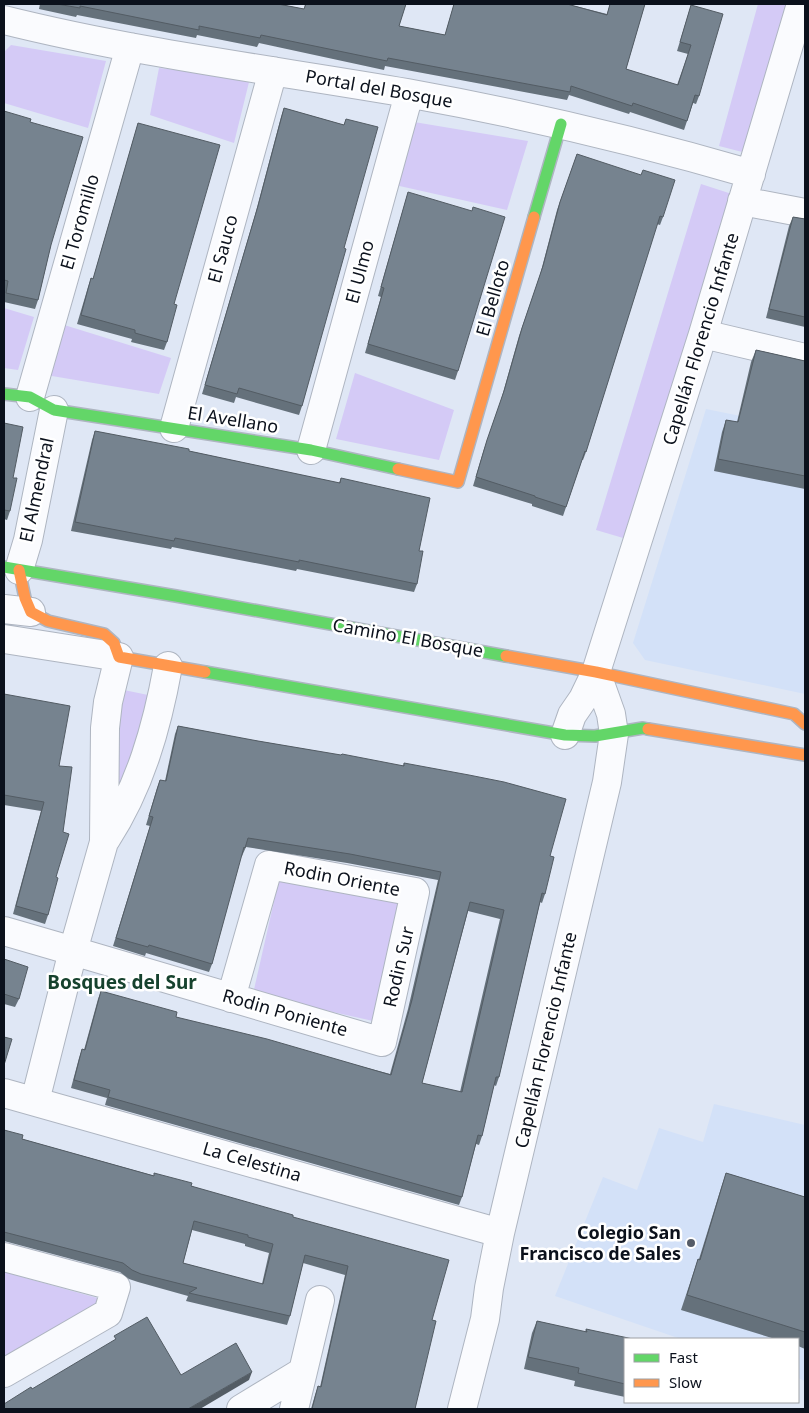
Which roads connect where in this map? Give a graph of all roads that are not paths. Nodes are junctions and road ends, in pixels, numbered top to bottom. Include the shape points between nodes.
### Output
1 (801, 4) edge
2 (4, 20) edge
3 (130, 47) junction
4 (796, 51) edge
5 (273, 71) junction
6 (409, 94) junction
7 (561, 124) junction
8 (751, 174) junction
9 (742, 201) junction
10 (805, 213) edge
11 (703, 334) junction
12 (805, 358) edge
13 (17, 396) edge
14 (54, 410) junction
15 (174, 428) junction
16 (311, 450) junction
17 (458, 482) joint
18 (12, 568) edge
19 (4, 609) edge
20 (31, 612) junction
21 (4, 639) edge
22 (119, 657) junction
23 (168, 666) junction
24 (596, 672) junction
25 (801, 718) edge
26 (614, 734) junction
27 (565, 735) junction
28 (805, 755) edge
29 (104, 842) junction
30 (416, 892) joint
31 (4, 931) edge
32 (73, 951) junction
33 (230, 998) junction
34 (382, 1042) joint
35 (4, 1093) edge
36 (35, 1101) junction
37 (500, 1232) junction
38 (4, 1257) edge
39 (320, 1300) dead end
40 (302, 1372) junction
41 (4, 1373) edge
42 (241, 1409) edge
43 (294, 1409) edge
44 (462, 1409) edge

1 - 4 street, Capellán Florencio Infante
2 - 3 street, Portal del Bosque
3 - 5 street, Portal del Bosque
3 - 13 street, El Toromillo
4 - 8 street, Capellán Florencio Infante
5 - 6 street, Portal del Bosque
5 - 15 street, El Sauco
6 - 7 street, Portal del Bosque
6 - 16 street, El Ulmo
7 - 8 street, Portal del Bosque
7 - 17 street, El Belloto
8 - 9 street, Capellán Florencio Infante
9 - 10 street
9 - 11 street, Capellán Florencio Infante
11 - 12 street
11 - 24 street, Capellán Florencio Infante
13 - 14 street, El Avellano
14 - 15 street, El Avellano
14 - 18 street, El Almendral via 28,540
15 - 16 street, El Avellano
16 - 17 street, El Avellano
18 - 20 street
18 - 24 street, Camino El Bosque
19 - 20 street
20 - 22 street via 48,621 104,634 114,643
21 - 22 street
22 - 23 street
22 - 29 street via 105,728
23 - 27 street
23 - 29 street via 140,771
24 - 25 street, Camino El Bosque
24 - 26 street, Capellán Florencio Infante
24 - 27 street, Capellán Florencio Infante via 572,715
26 - 27 street
26 - 28 street via 642,728
26 - 37 street, Capellán Florencio Infante via 607,782
29 - 32 street
30 - 33 street, Rodin Oriente via 269,865
30 - 34 street, Rodin Sur
31 - 32 street, Rodin Poniente
32 - 33 street, Rodin Poniente
32 - 36 street
33 - 34 street, Rodin Poniente
35 - 36 street, La Celestina
36 - 37 street, La Celestina
37 - 44 street, Capellán Florencio Infante via 485,1319
38 - 41 street via 116,1287 108,1313
39 - 40 street
40 - 42 street
40 - 43 street

